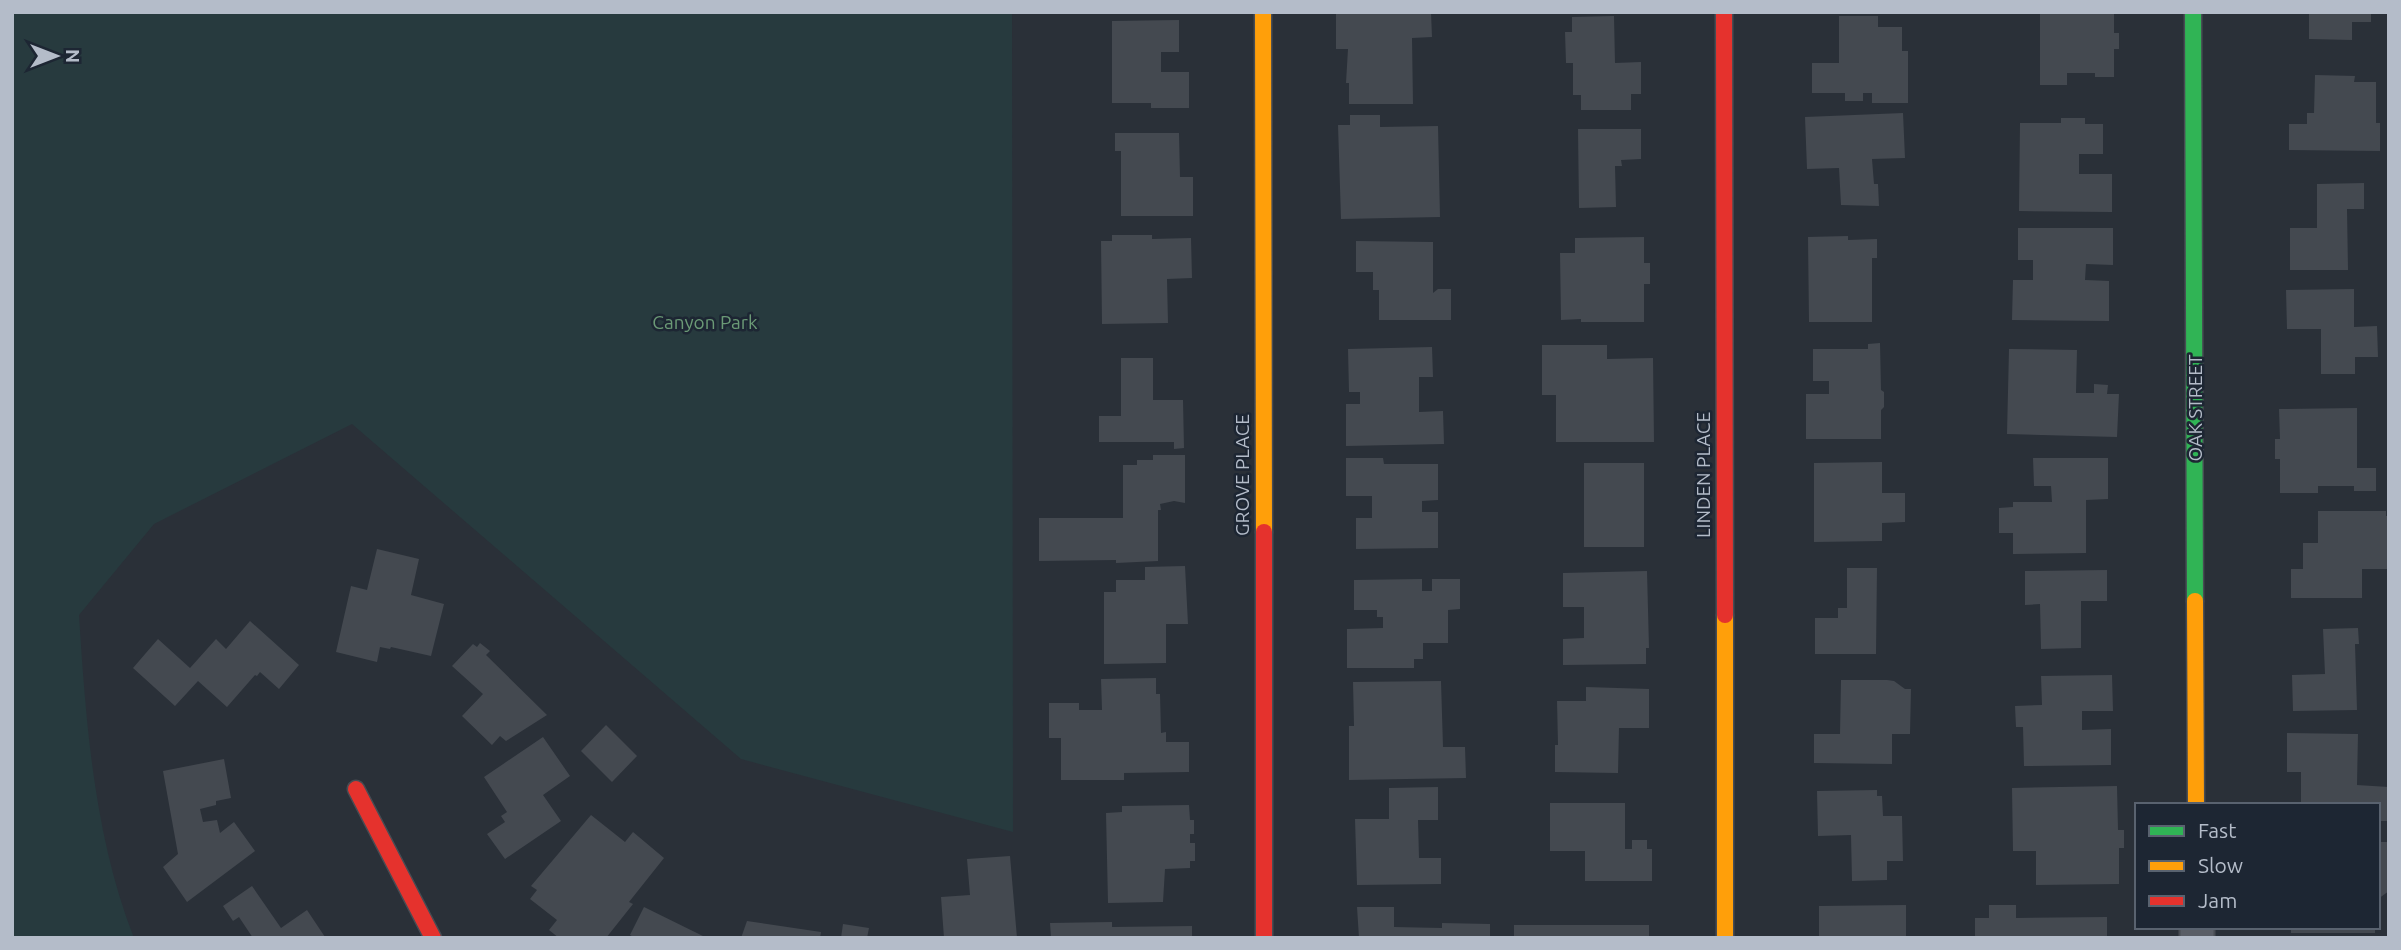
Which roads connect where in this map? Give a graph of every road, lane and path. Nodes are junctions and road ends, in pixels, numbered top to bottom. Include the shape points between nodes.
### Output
1 (1262, 12) edge
2 (1724, 12) edge
3 (2193, 12) edge
4 (356, 789) dead end
5 (2196, 803) edge
6 (433, 938) edge
7 (1264, 938) edge
8 (1725, 938) edge

1 - 7 street, GROVE PLACE
2 - 8 street, LINDEN PLACE
3 - 5 street, OAK STREET
4 - 6 street

